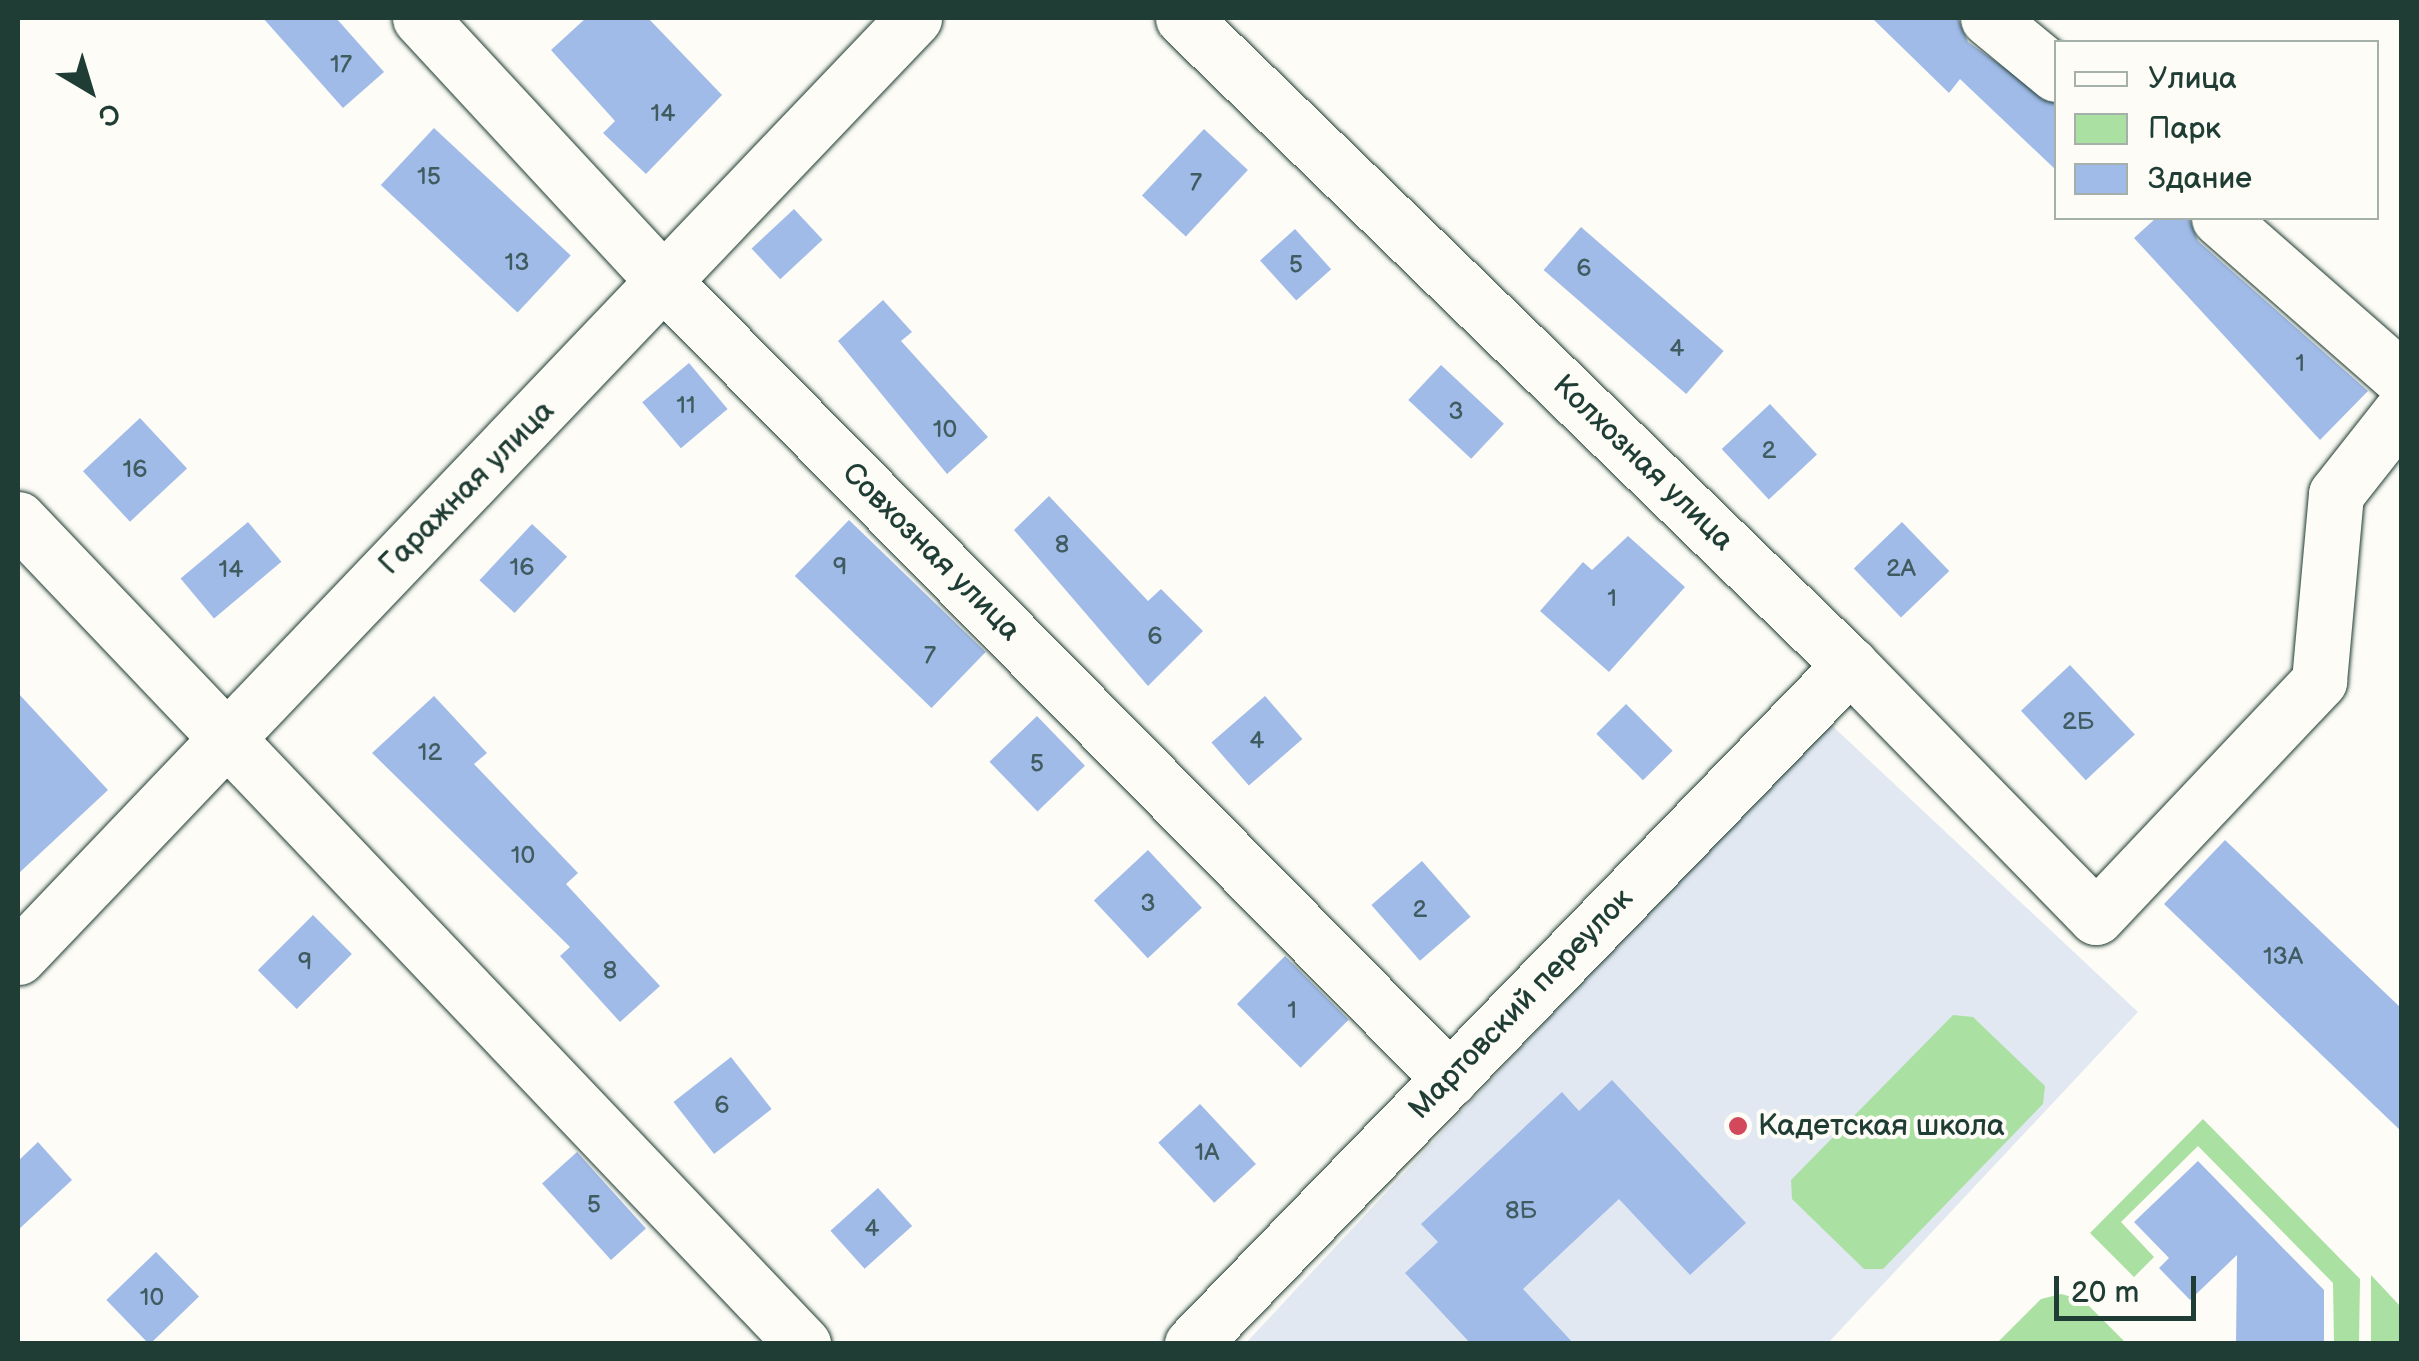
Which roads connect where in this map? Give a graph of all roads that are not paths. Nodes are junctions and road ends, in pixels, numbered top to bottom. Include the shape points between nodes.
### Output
1 (420, 18) edge
2 (914, 18) edge
3 (1182, 18) edge
4 (1988, 18) edge
5 (2054, 72) edge
6 (2220, 220) edge
7 (668, 285) junction
8 (2402, 379) edge
9 (2402, 410) edge
10 (18, 519) edge
11 (1850, 665) junction
12 (222, 736) junction
13 (18, 957) edge
14 (1450, 1079) junction
15 (803, 1344) edge
16 (1192, 1344) edge

1 - 7 street, Совхозная улица
2 - 7 street, Гаражная улица
3 - 11 street, Колхозная улица
4 - 5 street
6 - 8 street
7 - 12 street, Гаражная улица
7 - 14 street, Совхозная улица
9 - 11 street, Колхозная улица via 2336,494 2319,680 2096,917
10 - 12 street
11 - 14 street, Мартовский переулок
12 - 13 street, Гаражная улица
12 - 15 street
14 - 16 street, Мартовский переулок

